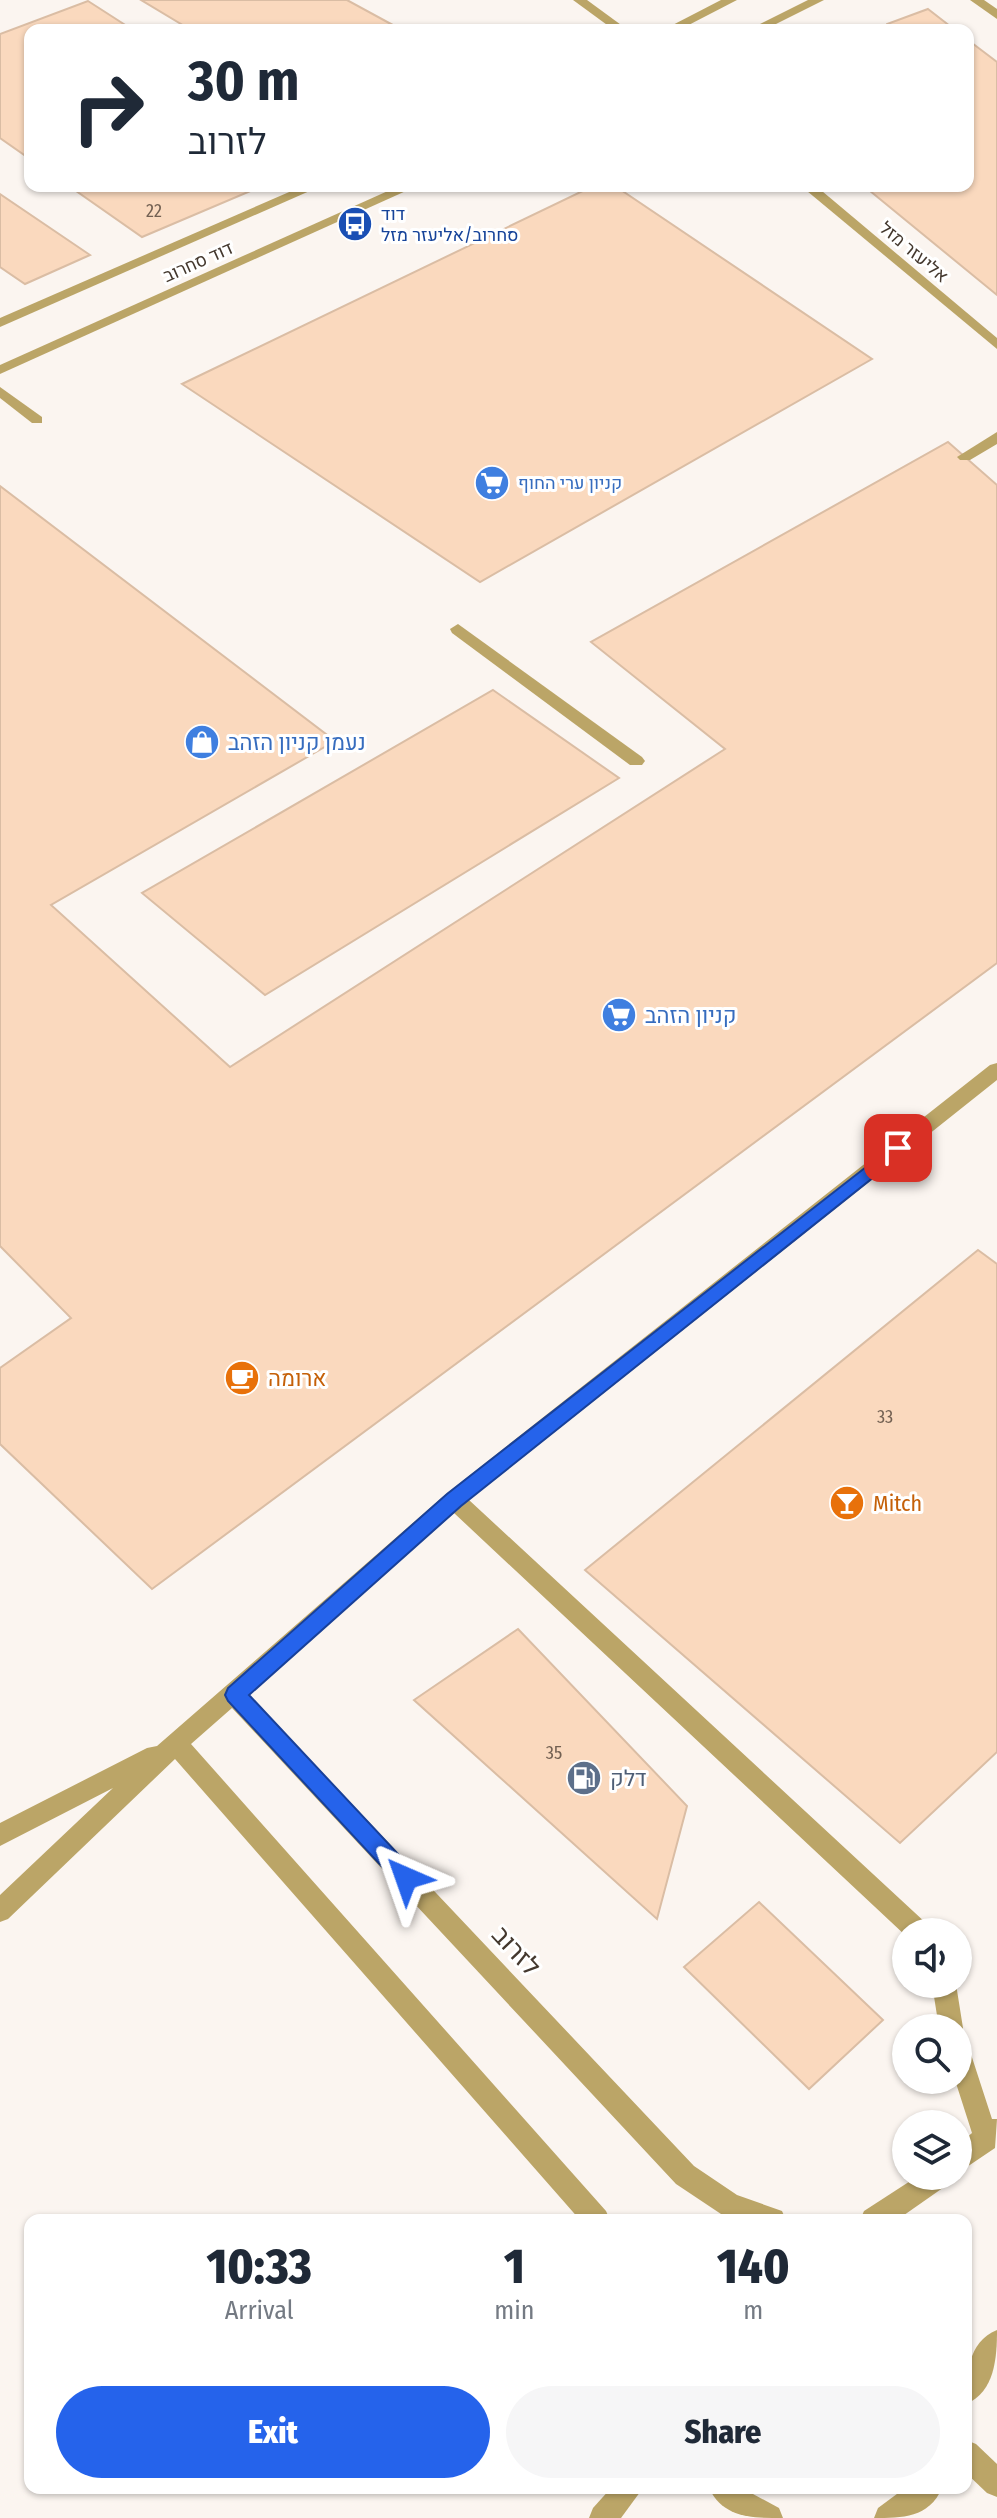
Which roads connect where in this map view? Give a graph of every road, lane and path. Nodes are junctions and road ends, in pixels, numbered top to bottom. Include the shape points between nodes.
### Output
1 (579, 0) edge
2 (731, 0) edge
3 (818, 0) edge
4 (976, 0) edge
5 (997, 15) edge
6 (613, 24) edge
7 (681, 24) edge
8 (767, 24) edge
9 (300, 192) edge
10 (397, 192) edge
11 (815, 192) edge
12 (0, 323) edge
13 (997, 345) edge
14 (0, 370) edge
15 (0, 391) edge
16 (37, 420) dead end
17 (997, 437) edge
18 (965, 457) dead end
19 (458, 629) dead end
20 (636, 761) dead end
21 (997, 1070) edge
22 (454, 1500) junction
23 (235, 1695) junction
24 (176, 1743) junction
25 (0, 1835) edge
26 (0, 1911) edge
27 (904, 1918) edge
28 (972, 2084) edge
29 (992, 2133) edge
30 (972, 2149) edge
31 (920, 2190) edge
32 (592, 2214) edge
33 (756, 2214) edge
34 (883, 2214) edge
35 (997, 2343) edge
36 (972, 2382) edge
37 (972, 2460) edge
38 (997, 2483) edge
39 (624, 2494) edge
40 (728, 2494) edge
41 (920, 2494) edge
42 (603, 2518) edge
43 (769, 2518) edge
44 (888, 2518) edge

1 - 6 street
2 - 7 street
3 - 8 street
4 - 5 street
9 - 12 street, דוד סחרוב
10 - 14 street, דוד סחרוב
11 - 13 street, אליעזר מזל
15 - 16 street
17 - 18 street
19 - 20 street
21 - 22 street
22 - 23 street
22 - 27 street
23 - 24 street
23 - 33 street, לזרוב via 685,2175 730,2205
24 - 25 street
24 - 26 street
24 - 32 street
28 - 29 street
29 - 30 street
31 - 34 street
35 - 36 street
37 - 38 street
39 - 42 street
40 - 43 street
41 - 44 street

